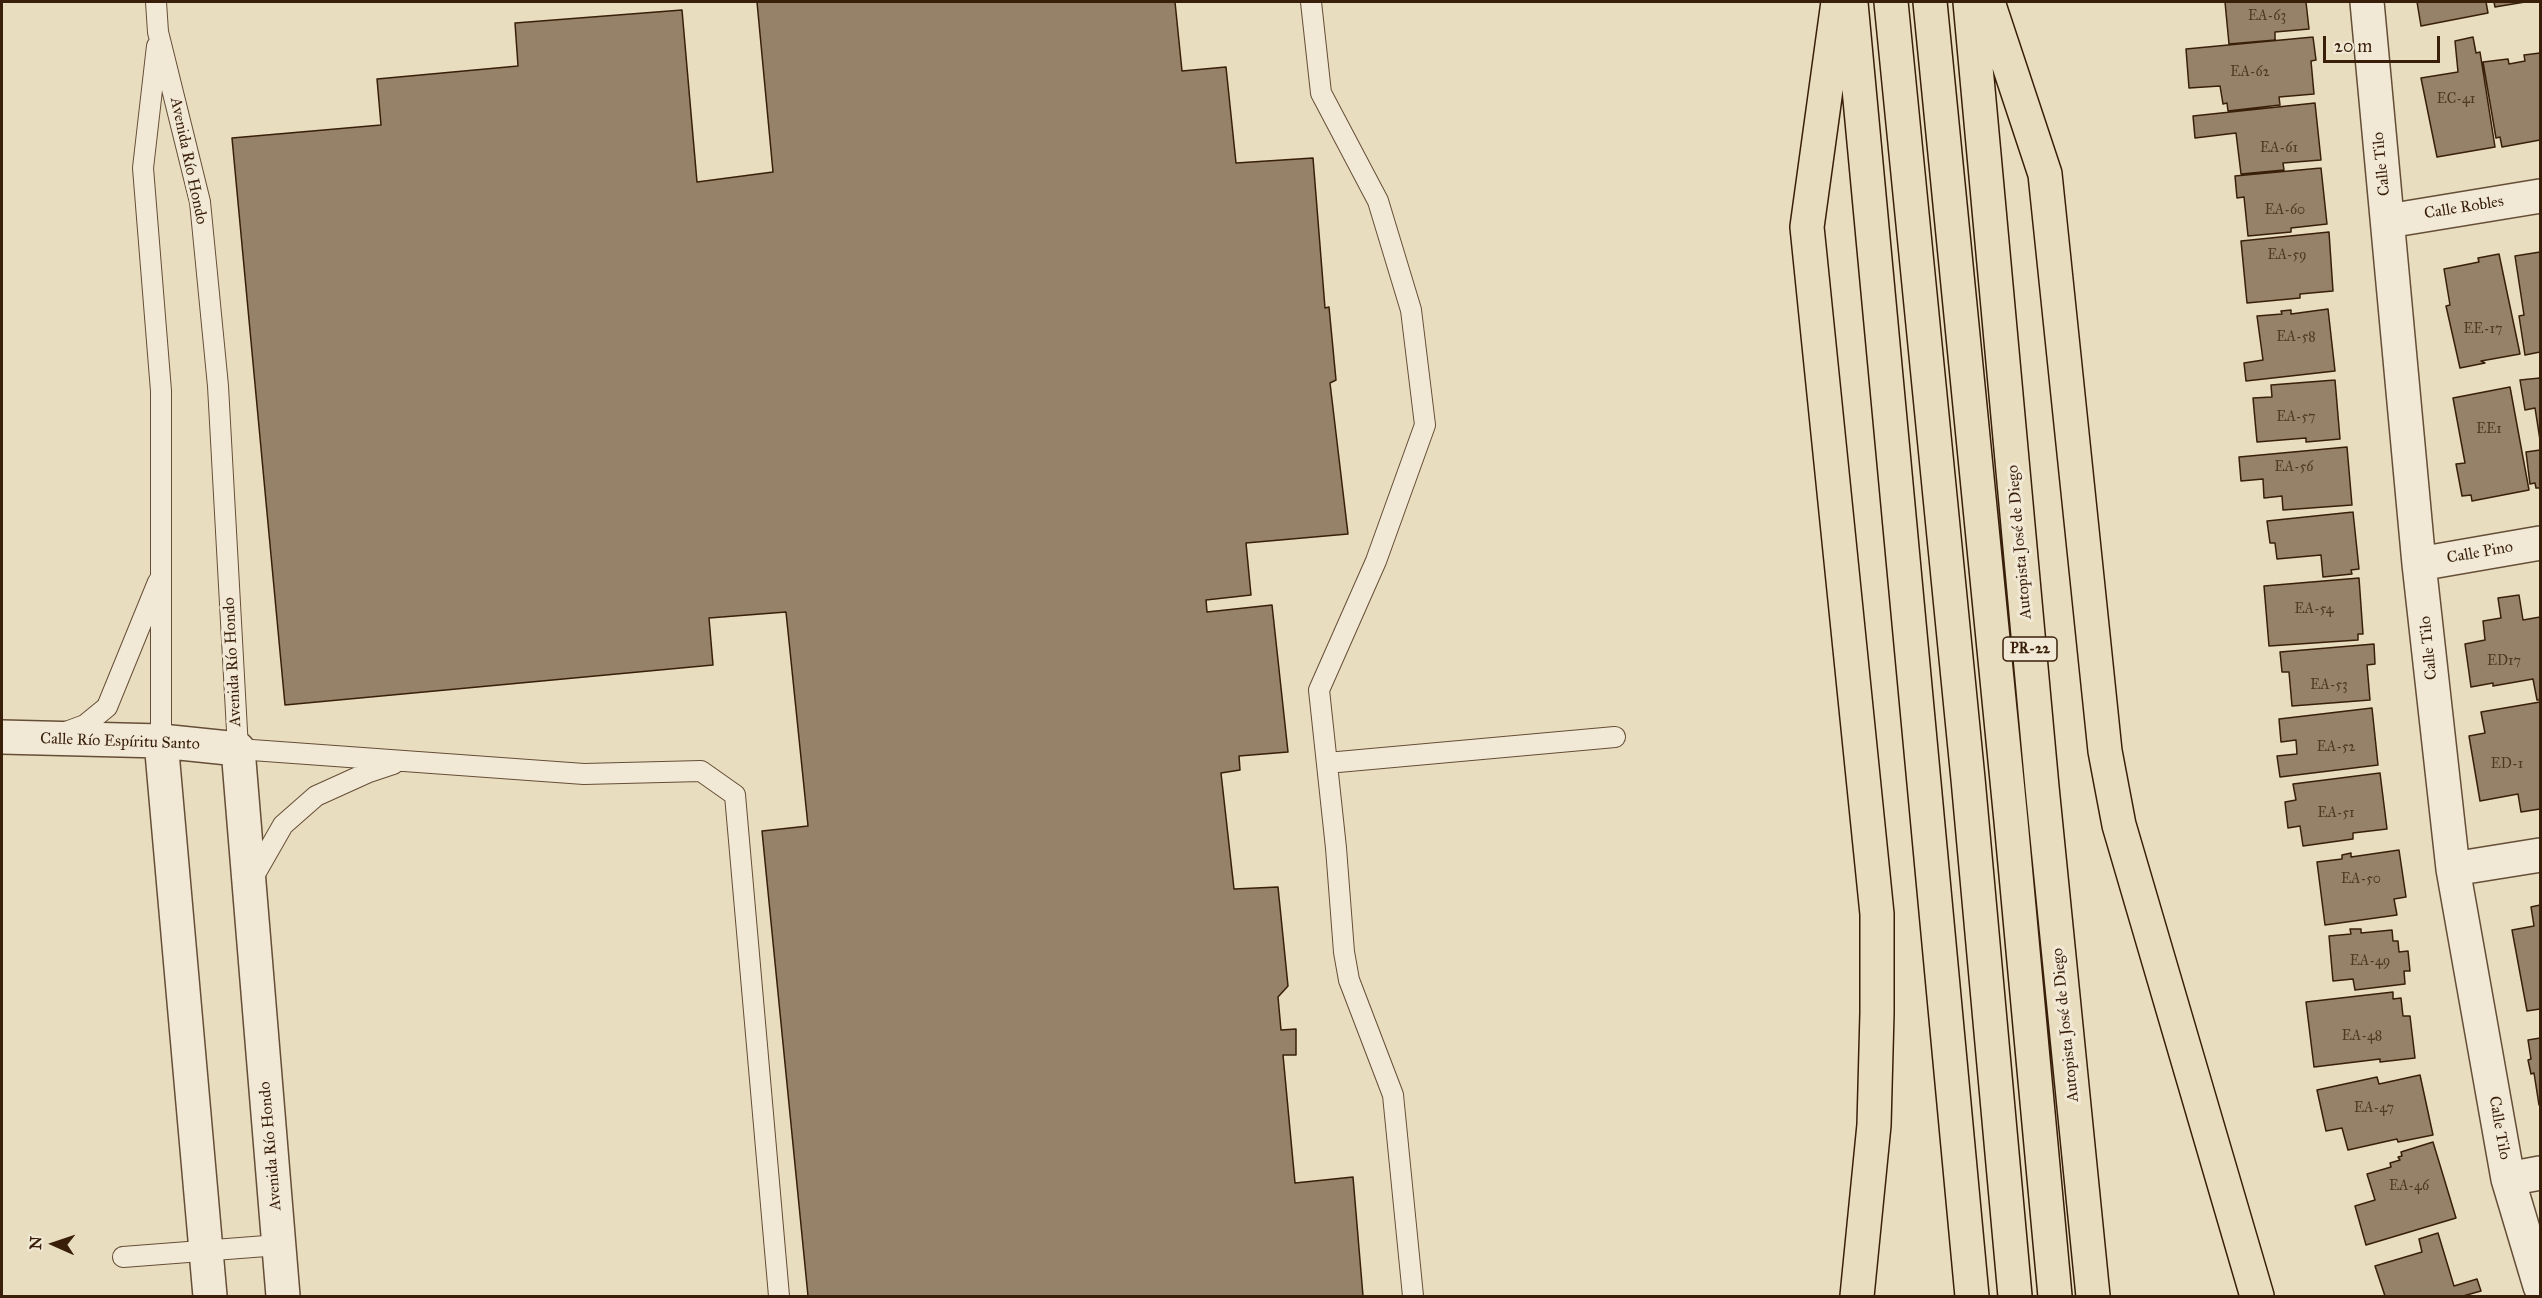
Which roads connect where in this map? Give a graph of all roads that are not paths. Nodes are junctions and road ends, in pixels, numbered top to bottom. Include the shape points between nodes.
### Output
1 (156, 2) edge
2 (1311, 2) edge
3 (1838, 2) edge
4 (1850, 2) edge
5 (1892, 2) edge
6 (1930, 2) edge
7 (1970, 2) edge
8 (1988, 2) edge
9 (2367, 2) edge
10 (158, 32) junction
11 (2541, 196) edge
12 (2388, 221) junction
13 (2541, 543) edge
14 (2419, 564) junction
15 (161, 574) junction
16 (2, 737) edge
17 (1615, 737) dead end
18 (46, 740) junction
19 (161, 741) junction
20 (238, 749) junction
21 (404, 761) junction
22 (1327, 763) junction
23 (2541, 855) edge
24 (2454, 869) junction
25 (249, 884) junction
26 (2541, 1173) edge
27 (2508, 1179) junction
28 (279, 1245) junction
29 (206, 1250) junction
30 (123, 1257) dead end
31 (2541, 1286) edge
32 (210, 1296) edge
33 (283, 1296) edge
34 (779, 1296) edge
35 (1413, 1296) edge
36 (1857, 1296) edge
37 (1972, 1296) edge
38 (2015, 1296) edge
39 (2055, 1296) edge
40 (2093, 1296) edge
41 (2257, 1296) edge

1 - 10 lane, Avenida Río Hondo
2 - 22 lane via 1321,93 1378,201 1411,310 1425,425 1376,561 1319,690
3 - 36 highway via 1807,227 1876,914 1874,1125
4 - 37 highway
5 - 38 highway
6 - 39 highway
7 - 40 highway, Autopista José de Diego / PR-22
8 - 41 highway via 2045,174 2105,751 2117,814
9 - 12 street, Calle Tilo
10 - 15 lane, Avenida Río Hondo via 143,168 161,391
10 - 20 lane, Avenida Río Hondo via 200,202 218,386
11 - 12 street, Calle Robles
12 - 14 street, Calle Tilo
13 - 14 street, Calle Pino
14 - 24 street, Calle Tilo
15 - 18 lane via 107,708 85,725
15 - 19 lane, Avenida Río Hondo
16 - 18 street, Calle Río Espíritu Santo
17 - 22 lane
18 - 19 street, Calle Río Espíritu Santo
19 - 20 street, Calle Río Espíritu Santo
19 - 29 street, Avenida Río Hondo
20 - 21 lane
20 - 25 street, Avenida Río Hondo
21 - 25 lane via 316,795 283,825
21 - 34 lane via 584,774 701,771 735,795
22 - 35 lane via 1344,952 1350,980 1393,1095
23 - 24 street
24 - 27 street, Calle Tilo
25 - 28 street, Avenida Río Hondo
26 - 27 street
27 - 31 street, Calle Tilo
28 - 29 lane
28 - 33 street, Avenida Río Hondo
29 - 30 lane
29 - 32 street, Avenida Río Hondo

